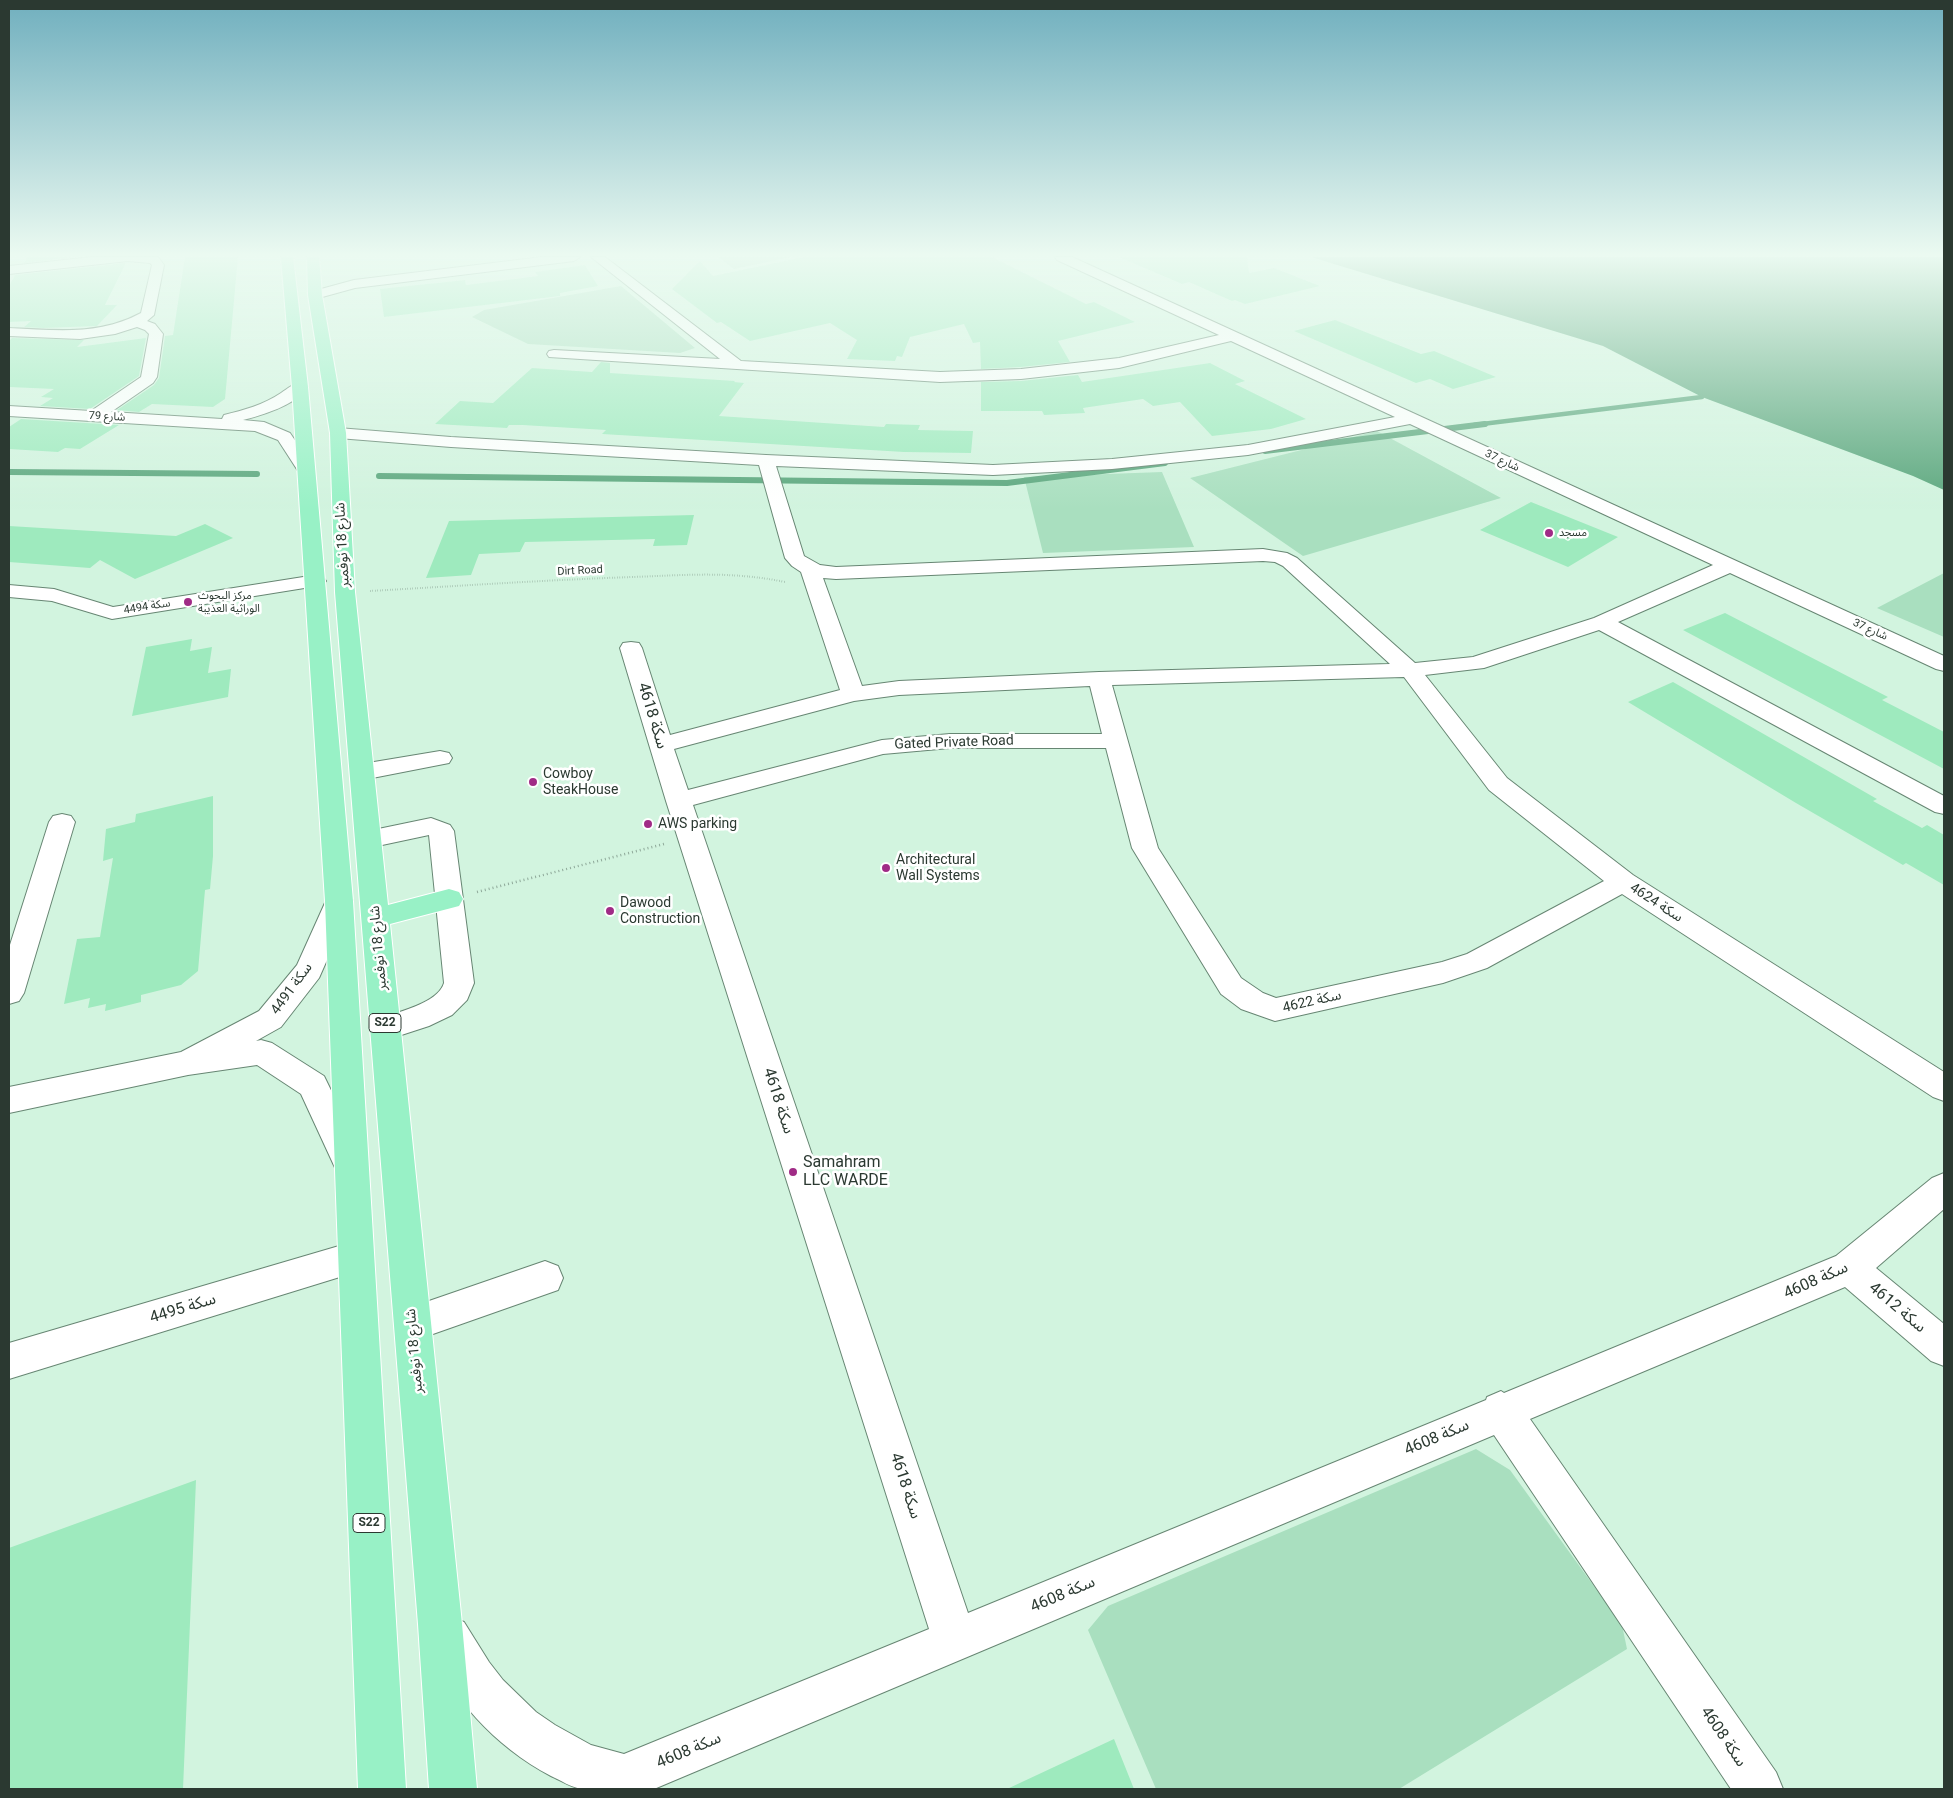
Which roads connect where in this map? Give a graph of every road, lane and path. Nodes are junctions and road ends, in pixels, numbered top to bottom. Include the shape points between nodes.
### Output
1 (155, 341) edge
2 (295, 341) edge
3 (324, 341) edge
4 (706, 341) edge
5 (1213, 341) edge
6 (1245, 341) edge
7 (554, 354) dead end
8 (737, 365) junction
9 (300, 387) junction
10 (9, 411) edge
11 (94, 416) junction
12 (1412, 419) junction
13 (205, 422) junction
14 (338, 434) junction
15 (766, 460) junction
16 (306, 470) junction
17 (1728, 566) junction
18 (813, 576) junction
19 (316, 581) junction
20 (9, 591) edge
21 (346, 592) junction
22 (1601, 622) junction
23 (631, 648) dead end
24 (1944, 664) edge
25 (1410, 670) junction
26 (1099, 679) junction
27 (853, 694) junction
28 (1116, 741) junction
29 (661, 744) junction
30 (440, 758) dead end
31 (362, 772) junction
32 (680, 801) junction
33 (1944, 806) edge
34 (62, 822) dead end
35 (692, 837) junction
36 (368, 839) junction
37 (1623, 882) junction
38 (449, 899) junction
39 (339, 901) junction
40 (376, 918) junction
41 (9, 993) edge
42 (386, 1028) junction
43 (188, 1063) junction
44 (1944, 1088) edge
45 (9, 1100) edge
46 (353, 1171) junction
47 (1944, 1188) edge
48 (356, 1257) junction
49 (1849, 1268) junction
50 (545, 1278) dead end
51 (413, 1323) junction
52 (1944, 1348) edge
53 (9, 1361) edge
54 (1501, 1411) junction
55 (440, 1624) junction
56 (955, 1640) junction
57 (620, 1784) edge
58 (382, 1789) edge
59 (453, 1789) edge
60 (1759, 1789) edge

1 - 11 street via 149,377 145,383
2 - 9 main road, شارع 18 نوفمبر / S22
3 - 14 main road, شارع 18 نوفمبر / S22
4 - 8 street
5 - 8 street via 1119,363 1021,374 940,377
6 - 12 street, شارع 37
7 - 8 street
9 - 13 street, 79 شارع via 278,403 252,414
9 - 16 main road, شارع 18 نوفمبر / S22
10 - 11 street, 79 شارع
11 - 13 street, 79 شارع
12 - 15 street via 1248,450 1112,464 993,470
12 - 17 street, شارع 37
13 - 16 street, 79 شارع via 258,426 284,437
14 - 15 street
14 - 21 main road, شارع 18 نوفمبر / S22
15 - 18 street via 794,558
16 - 19 main road, شارع 18 نوفمبر / S22
17 - 22 street
17 - 24 street, شارع 37
18 - 21 path, Dirt Road via 794,583 730,574
18 - 25 street, سكة 4624 via 1263,554 1290,562
18 - 27 street
19 - 20 street, سكة 4494 via 112,613 54,595
19 - 39 main road, شارع 18 نوفمبر / S22
21 - 31 main road, شارع 18 نوفمبر / S22
22 - 25 street via 1476,663
22 - 33 street
23 - 29 street, سكة 4618
25 - 26 street
25 - 37 street, سكة 4624 via 1498,784
26 - 27 street via 899,688
26 - 28 street, سكة 4622
27 - 29 street
28 - 32 street, Gated Private Road via 950,741 882,747
28 - 37 street, سكة 4622 via 1145,848 1231,986 1252,1001 1275,1010 1477,962
29 - 32 street, سكة 4618
30 - 31 street
31 - 36 main road, شارع 18 نوفمبر / S22
32 - 35 street, سكة 4618
34 - 41 street
35 - 38 path
35 - 56 street, سكة 4618
36 - 38 street via 424,827 437,828 442,835
36 - 40 main road, شارع 18 نوفمبر / S22
37 - 44 street, سكة 4624
38 - 40 main road
38 - 42 street via 458,990 447,1004 438,1009
39 - 43 street, سكة 4491 via 309,970 270,1020
39 - 46 main road, شارع 18 نوفمبر / S22
40 - 42 main road, شارع 18 نوفمبر / S22
42 - 51 main road, شارع 18 نوفمبر / S22
43 - 45 street, سكة 4491
43 - 46 street, سكة 4491 via 261,1052 313,1085
46 - 48 main road, شارع 18 نوفمبر / S22
47 - 49 street, سكة 4608
48 - 53 street, سكة 4495
48 - 58 main road, شارع 18 نوفمبر / S22
49 - 52 street, سكة 4612
49 - 54 street, سكة 4608
50 - 51 street
51 - 55 main road, شارع 18 نوفمبر / S22
54 - 56 street, سكة 4608
54 - 60 street, سكة 4608
55 - 57 street, سكة 4608 via 458,1660 477,1687 510,1722 544,1747
55 - 59 main road, شارع 18 نوفمبر / S22
56 - 57 street, سكة 4608

